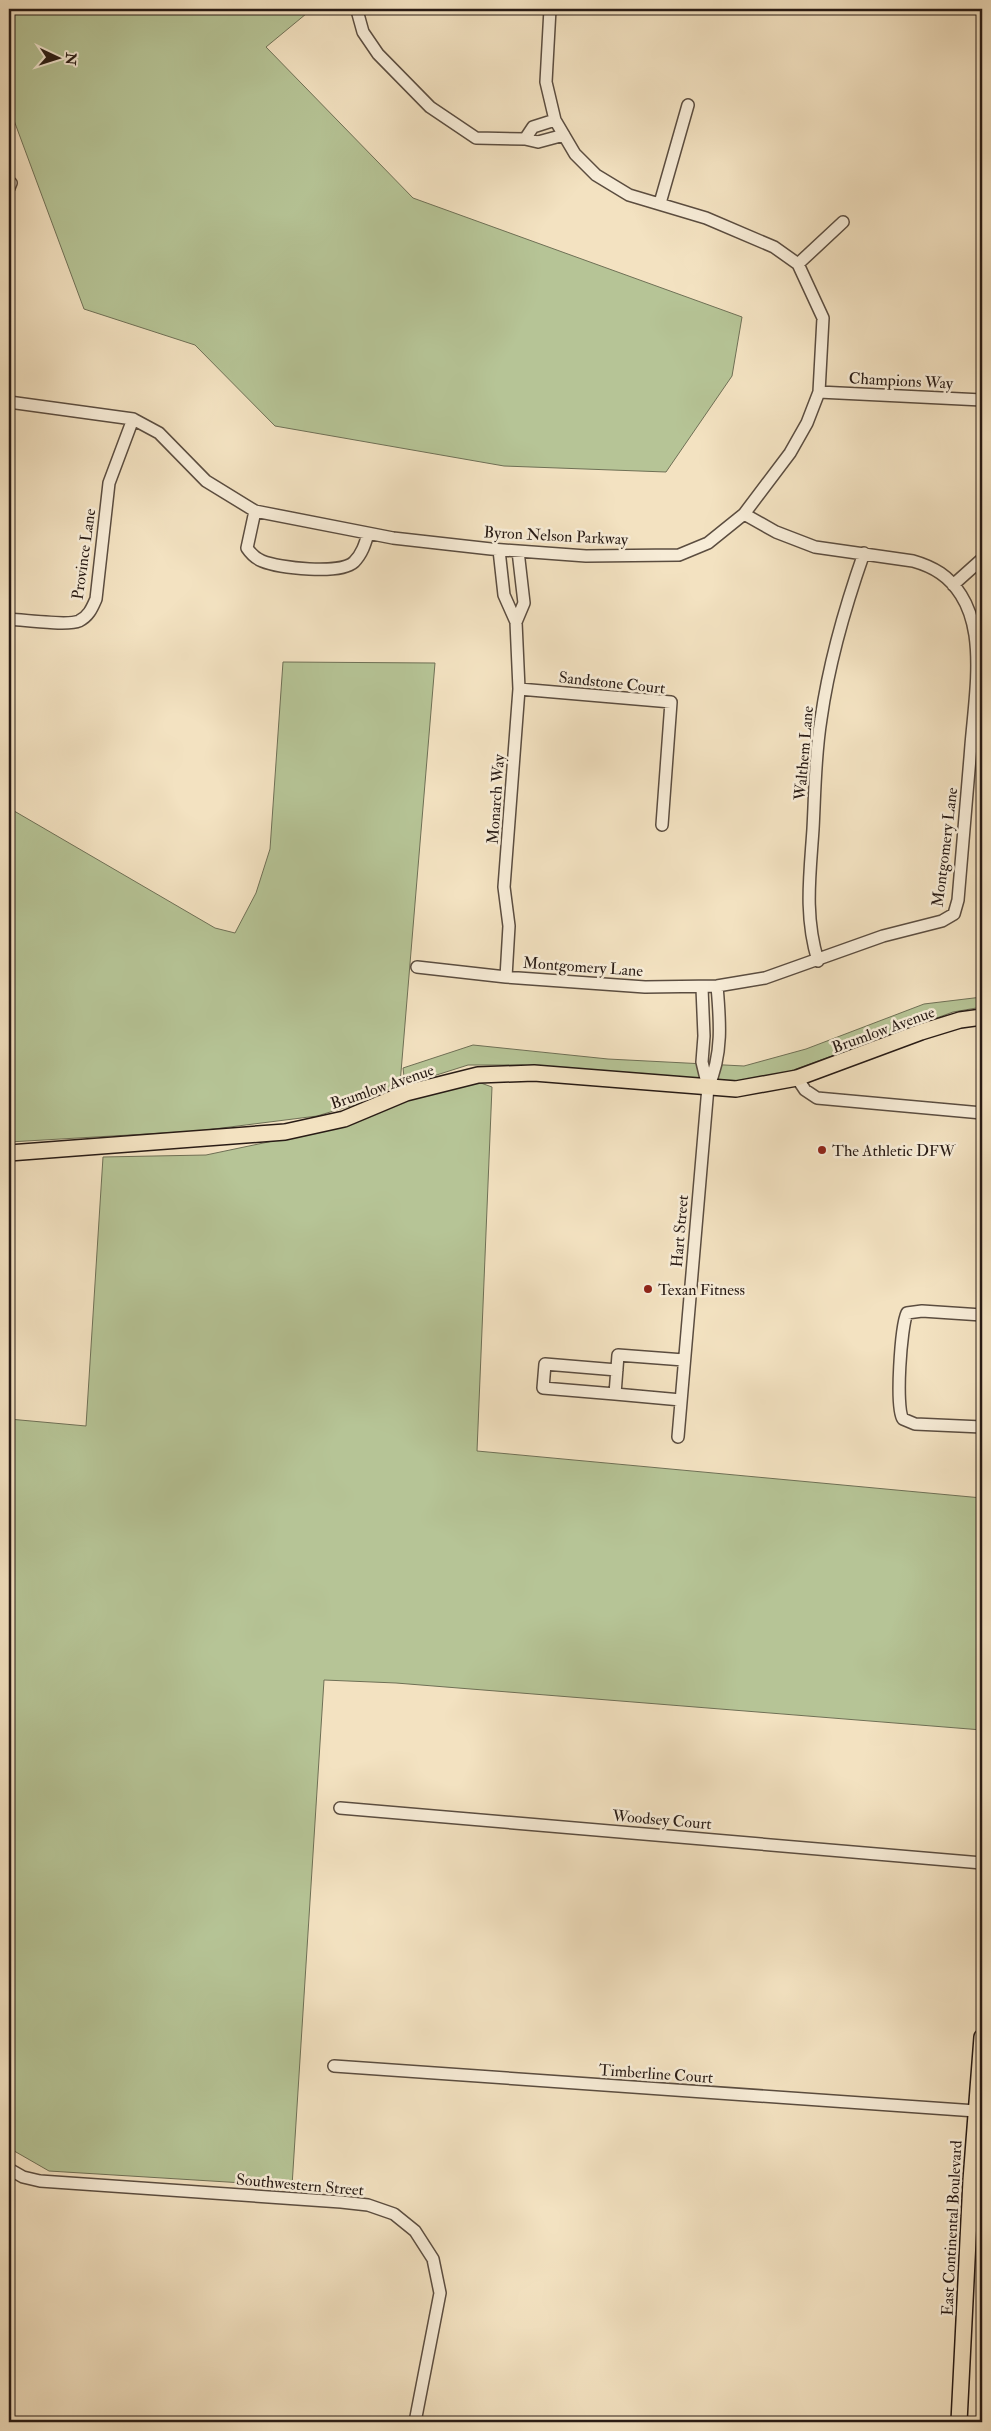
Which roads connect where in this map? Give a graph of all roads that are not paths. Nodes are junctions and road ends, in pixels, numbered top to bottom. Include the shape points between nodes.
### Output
1 (550, 9) edge
2 (358, 14) dead end
3 (688, 105) dead end
4 (555, 120) junction
5 (564, 135) junction
6 (525, 139) junction
7 (660, 203) junction
8 (843, 222) dead end
9 (798, 264) junction
10 (819, 392) junction
11 (982, 400) edge
12 (9, 402) edge
13 (133, 419) junction
14 (255, 511) junction
15 (744, 514) junction
16 (368, 534) junction
17 (499, 550) junction
18 (518, 551) junction
19 (864, 553) junction
20 (982, 559) edge
21 (953, 585) junction
22 (9, 619) edge
23 (516, 622) junction
24 (519, 689) junction
25 (662, 825) dead end
26 (818, 960) junction
27 (418, 967) dead end
28 (506, 977) junction
29 (717, 986) junction
30 (702, 988) junction
31 (982, 1017) edge
32 (797, 1078) junction
33 (708, 1087) junction
34 (982, 1113) edge
35 (9, 1153) edge
36 (982, 1315) edge
37 (684, 1360) junction
38 (617, 1370) junction
39 (615, 1394) junction
40 (681, 1400) junction
41 (982, 1427) edge
42 (678, 1437) dead end
43 (340, 1808) dead end
44 (982, 1863) edge
45 (982, 2037) edge
46 (334, 2066) dead end
47 (976, 2111) junction
48 (9, 2169) edge
49 (415, 2422) edge
50 (959, 2422) edge

1 - 4 street, Byron Nelson Parkway via 546,82
2 - 6 street via 363,32 378,54 430,107 476,138
3 - 7 street
4 - 5 street, Byron Nelson Parkway
4 - 6 street via 533,127
5 - 6 street via 538,142
5 - 7 street, Byron Nelson Parkway via 575,154 596,175 629,195
7 - 9 street, Byron Nelson Parkway via 752,236
8 - 9 street
9 - 10 street, Byron Nelson Parkway via 823,318
10 - 11 street, Champions Way
10 - 15 street, Byron Nelson Parkway via 790,453
12 - 13 street, Byron Nelson Parkway
13 - 14 street, Byron Nelson Parkway via 159,433 206,481
13 - 22 street, Province Lane via 109,483 96,600 88,614 78,622
14 - 16 street, Byron Nelson Parkway
14 - 16 street via 247,548 263,562 292,568 342,568 353,562 363,550
15 - 18 street, Byron Nelson Parkway via 708,543 679,555 586,556
15 - 19 street, Montgomery Lane via 776,532 815,547
16 - 17 street, Byron Nelson Parkway
17 - 18 street, Byron Nelson Parkway
17 - 23 street, Monarch Way via 504,595
18 - 23 street, Monarch Way via 524,602
19 - 21 street, Montgomery Lane via 925,565 936,569
19 - 26 street, Walthem Lane via 845,606 820,720 807,907 811,939
20 - 21 street
21 - 26 street, Montgomery Lane via 968,611 976,655 957,908 949,919 883,936
23 - 24 street, Monarch Way
24 - 25 street, Sandstone Court via 671,702
24 - 28 street, Monarch Way via 504,887 509,926
26 - 29 street, Montgomery Lane via 765,978
27 - 28 street, Montgomery Lane
28 - 30 street, Montgomery Lane
29 - 30 street, Montgomery Lane
29 - 33 street via 718,1056
30 - 33 street via 702,1062
31 - 32 main road, Brumlow Avenue via 921,1032
32 - 33 main road, Brumlow Avenue via 736,1089
32 - 34 street via 816,1098
33 - 35 main road, Brumlow Avenue via 534,1073 478,1075 406,1093 344,1119 285,1132
33 - 37 street, Hart Street
36 - 41 street via 922,1310 907,1313 903,1327 898,1406 903,1419 915,1424
37 - 38 street via 618,1355
37 - 40 street, Hart Street
38 - 39 street
38 - 39 street via 545,1364 543,1388
39 - 40 street
40 - 42 street, Hart Street
43 - 44 street, Woodsey Court
45 - 47 main road, East Continental Boulevard
46 - 47 street, Timberline Court
47 - 50 main road, East Continental Boulevard
48 - 49 street, Southwestern Street via 40,2181 341,2202 368,2205 394,2214 415,2231 433,2259 440,2293

